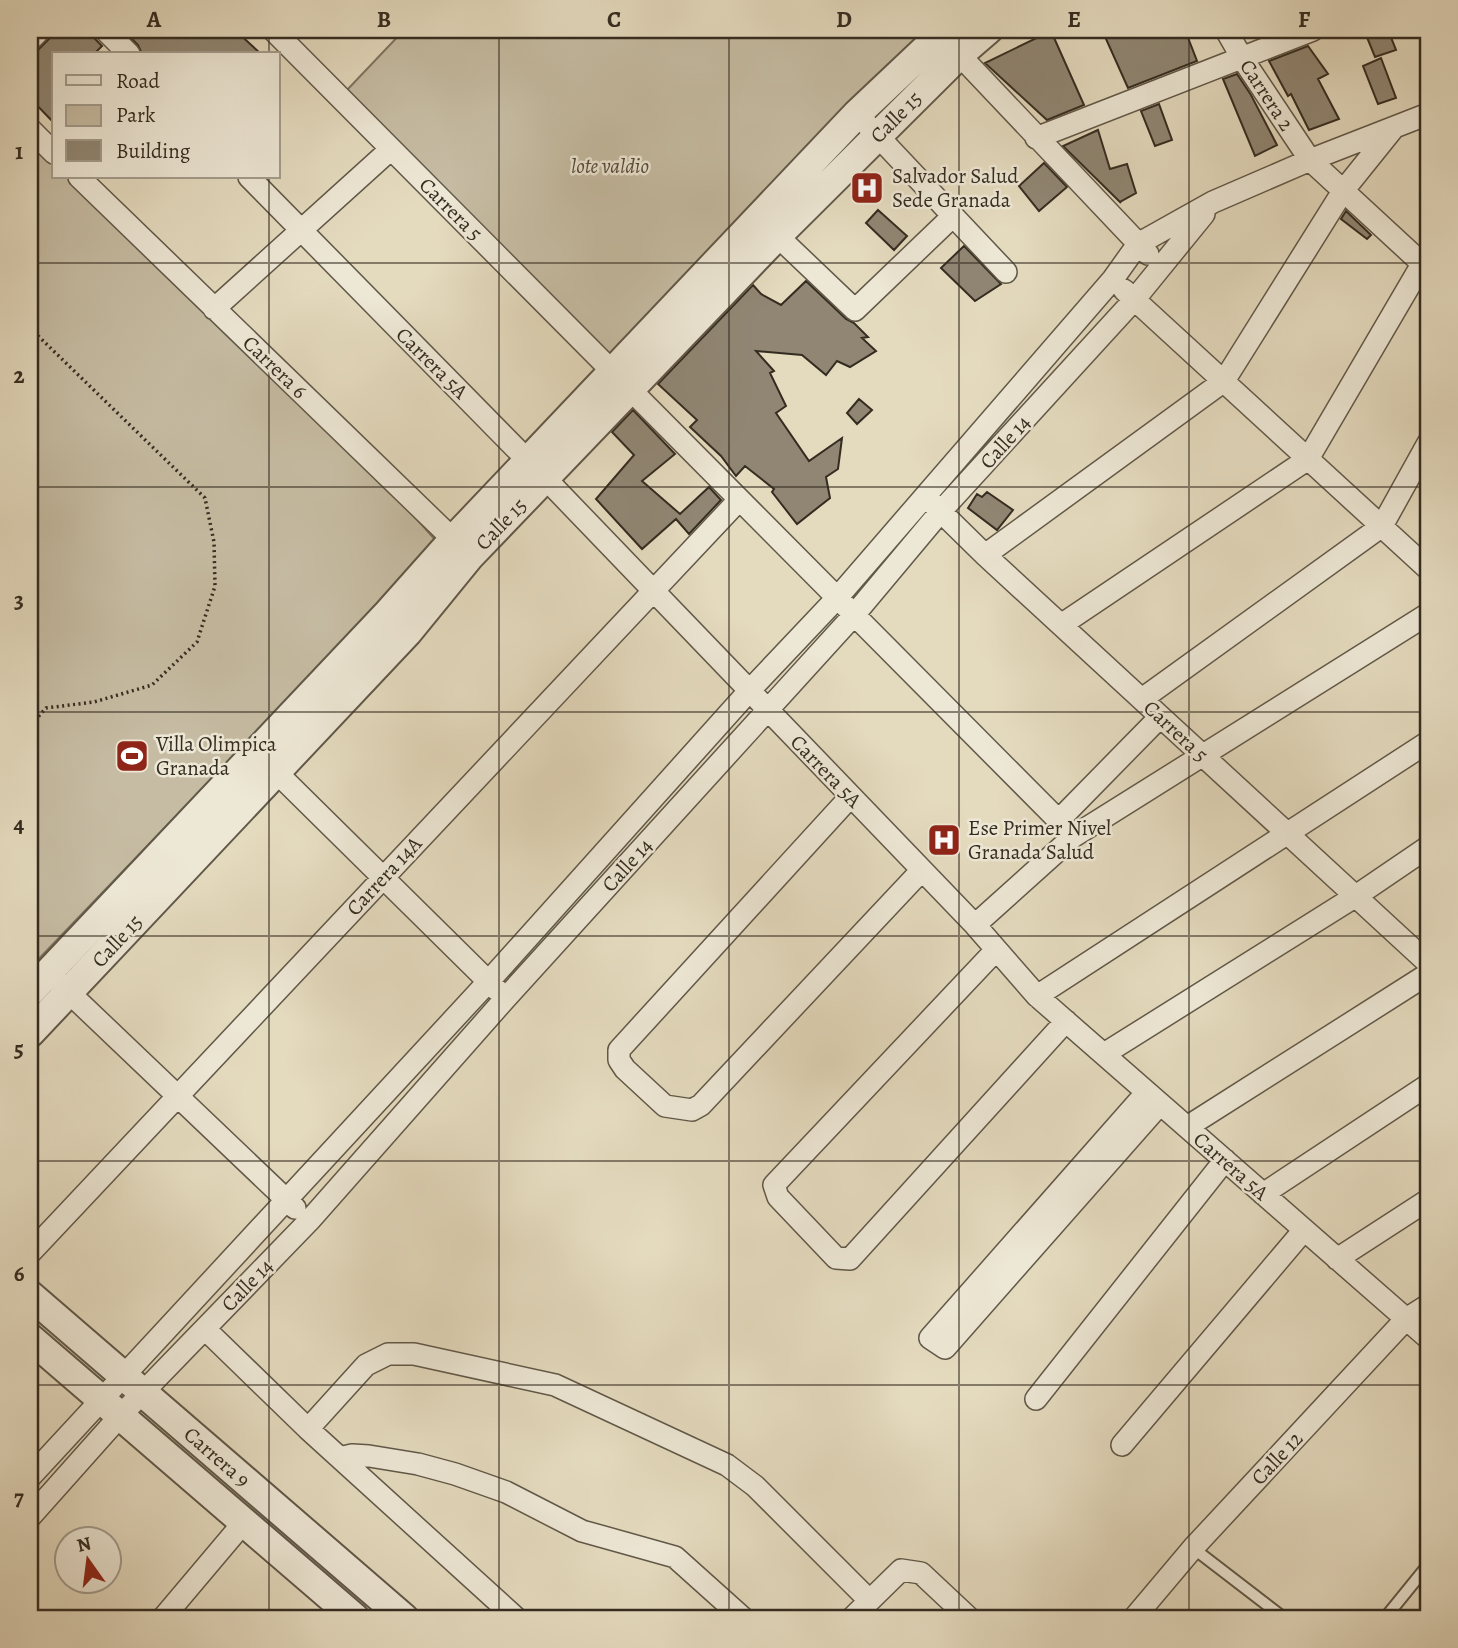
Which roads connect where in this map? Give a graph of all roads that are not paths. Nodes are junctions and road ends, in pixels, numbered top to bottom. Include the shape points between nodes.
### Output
1 (40, 30) edge
2 (105, 30) edge
3 (273, 30) edge
4 (1005, 30) edge
5 (1226, 30) edge
6 (1313, 30) edge
7 (943, 32) edge
8 (30, 40) edge
9 (974, 42) edge
10 (127, 52) edge
11 (1242, 58) junction
12 (857, 114) junction
13 (1428, 114) edge
14 (1394, 128) junction
15 (30, 129) edge
16 (877, 135) junction
17 (1036, 138) junction
18 (391, 149) junction
19 (52, 151) edge
20 (1310, 160) junction
21 (80, 178) edge
22 (250, 178) edge
23 (1343, 191) junction
24 (1213, 202) junction
25 (953, 216) junction
26 (767, 227) junction
27 (301, 229) junction
28 (1138, 244) junction
29 (1427, 262) edge
30 (1160, 266) junction
31 (1006, 272) dead end
32 (1113, 279) junction
33 (1134, 300) junction
34 (214, 309) junction
35 (621, 380) junction
36 (1224, 381) junction
37 (1428, 443) edge
38 (1308, 459) junction
39 (537, 469) junction
40 (925, 497) junction
41 (739, 500) junction
42 (941, 512) junction
43 (1382, 526) junction
44 (462, 548) junction
45 (985, 555) junction
46 (1428, 569) edge
47 (653, 590) junction
48 (837, 598) junction
49 (1428, 614) edge
50 (854, 615) junction
51 (1061, 625) junction
52 (750, 691) junction
53 (1142, 699) junction
54 (767, 709) junction
55 (1160, 717) junction
56 (1428, 742) edge
57 (256, 752) junction
58 (1201, 754) junction
59 (276, 772) junction
60 (851, 796) junction
61 (1058, 821) junction
62 (1287, 833) junction
63 (1073, 836) junction
64 (1428, 847) edge
65 (922, 870) junction
66 (383, 878) junction
67 (1356, 896) junction
68 (975, 925) junction
69 (996, 950) junction
70 (1428, 963) edge
71 (1428, 974) edge
72 (39, 982) edge
73 (488, 982) junction
74 (68, 992) junction
75 (1037, 996) junction
76 (505, 999) junction
77 (1066, 1021) junction
78 (30, 1033) edge
79 (1104, 1054) junction
80 (1428, 1085) edge
81 (178, 1096) junction
82 (1153, 1098) junction
83 (1187, 1127) junction
84 (1225, 1160) junction
85 (1263, 1194) junction
86 (286, 1199) junction
87 (1428, 1200) edge
88 (309, 1221) junction
89 (1304, 1230) junction
90 (30, 1253) edge
91 (1337, 1259) junction
92 (30, 1295) edge
93 (1428, 1305) edge
94 (1406, 1319) junction
95 (205, 1329) junction
96 (30, 1338) edge
97 (1428, 1338) edge
98 (134, 1385) junction
99 (1037, 1399) dead end
100 (111, 1408) junction
101 (307, 1429) junction
102 (1122, 1445) dead end
103 (340, 1458) junction
104 (30, 1477) edge
105 (30, 1517) edge
106 (244, 1522) junction
107 (1194, 1548) junction
108 (1428, 1565) edge
109 (869, 1600) junction
110 (163, 1618) edge
111 (355, 1618) edge
112 (404, 1618) edge
113 (516, 1618) edge
114 (743, 1618) edge
115 (852, 1618) edge
116 (969, 1618) edge
117 (1134, 1618) edge
118 (1284, 1618) edge
119 (1385, 1618) edge

1 - 8 street
2 - 10 street
3 - 18 street, Carrera 5
4 - 9 street
5 - 11 street, Carrera 2
6 - 11 street
7 - 9 street
7 - 12 street, Calle 15
9 - 16 street, Calle 15
9 - 17 street
11 - 17 street
11 - 20 street, Carrera 2
12 - 16 street
12 - 26 street, Calle 15
13 - 14 street, Calle 14
14 - 20 street, Calle 14
14 - 23 street
15 - 19 street
16 - 25 street
16 - 26 street, Calle 15
17 - 28 street
18 - 27 street
18 - 35 street, Carrera 5
20 - 23 street, Carrera 2
20 - 24 street, Calle 14
21 - 34 street, Carrera 6
22 - 27 street, Carrera 5A
23 - 29 street, Carrera 2
23 - 36 street
24 - 28 street, Calle 14
24 - 30 street, Calle 14
25 - 26 street via 855,310
25 - 31 street
26 - 35 street, Calle 15
27 - 34 street
27 - 39 street, Carrera 5A
28 - 30 street
28 - 32 street, Calle 14
29 - 38 street
30 - 33 street, Calle 14
32 - 33 street
32 - 40 street, Calle 14
33 - 36 street
33 - 42 street, Calle 14
34 - 44 street, Carrera 6
35 - 39 street, Calle 15
35 - 41 street, Carrera 5
36 - 38 street
36 - 45 street
37 - 43 street
38 - 43 street
38 - 51 street
39 - 44 street, Calle 15
39 - 47 street, Carrera 5A
40 - 42 street, Carrera 5
40 - 48 street, Calle 14
41 - 47 street, Carrera 14A
41 - 48 street, Carrera 5
42 - 45 street, Carrera 5
42 - 50 street, Calle 14
43 - 46 street
43 - 53 street
44 - 57 street, Calle 15 via 388,613
44 - 59 street, Calle 15 via 408,632
45 - 51 street, Carrera 5
47 - 52 street, Carrera 5A
47 - 66 street, Carrera 14A
48 - 50 street, Carrera 5
48 - 52 street, Calle 14
49 - 58 street
50 - 54 street, Calle 14
50 - 61 street, Carrera 5
51 - 53 street, Carrera 5
52 - 54 street, Carrera 5A
52 - 73 street, Calle 14
53 - 55 street, Carrera 5
54 - 60 street, Carrera 5A
54 - 76 street, Calle 14
55 - 58 street, Carrera 5
55 - 61 street
56 - 62 street
57 - 59 street
57 - 72 street, Calle 15
58 - 62 street, Carrera 5
58 - 63 street
59 - 66 street
59 - 74 street, Calle 15
60 - 65 street, Carrera 5A
60 - 65 street via 619,1050 619,1060 634,1079 665,1106 692,1110 701,1105
61 - 63 street, Carrera 5
62 - 67 street, Carrera 5
62 - 75 street
63 - 68 street
64 - 67 street
65 - 68 street, Carrera 5A
66 - 73 street
66 - 81 street, Carrera 14A
67 - 70 street, Carrera 5
67 - 79 street
68 - 69 street, Carrera 5A
69 - 75 street, Carrera 5A
69 - 77 street via 774,1185 778,1197 836,1258 850,1259
71 - 83 street
72 - 74 street
73 - 76 street
73 - 86 street, Calle 14
74 - 78 street, Calle 15
74 - 81 street
75 - 77 street, Carrera 5A
76 - 88 street, Calle 14
77 - 79 street, Carrera 5A
79 - 82 street, Carrera 5A
80 - 85 street
81 - 86 street
81 - 90 street, Carrera 14A
82 - 82 street via 930,1338 945,1348
82 - 83 street, Carrera 5A
83 - 84 street, Carrera 5A
84 - 85 street, Carrera 5A
84 - 99 street
85 - 89 street, Carrera 5A
86 - 88 street
86 - 98 street, Calle 14
87 - 91 street
88 - 95 street, Calle 14
89 - 91 street, Carrera 5A
89 - 102 street
91 - 94 street, Carrera 5A
92 - 98 street, Carrera 9
93 - 94 street, Calle 12
94 - 97 street, Carrera 5A
94 - 107 street, Calle 12
95 - 98 street, Calle 14
95 - 101 street
96 - 100 street, Carrera 9
98 - 100 street, Calle 14
98 - 112 street, Carrera 9
100 - 104 street, Calle 14
100 - 105 street, Calle 14
100 - 106 street, Carrera 9
101 - 103 street
101 - 109 street via 366,1366 388,1354 414,1354 555,1385 727,1465 755,1486
103 - 113 street
103 - 114 street via 369,1456 455,1474 506,1492 582,1531 675,1558
106 - 110 street
106 - 111 street, Carrera 9
107 - 117 street, Calle 12
107 - 118 lane
108 - 119 lane
109 - 115 street
109 - 116 street via 901,1570 921,1573

